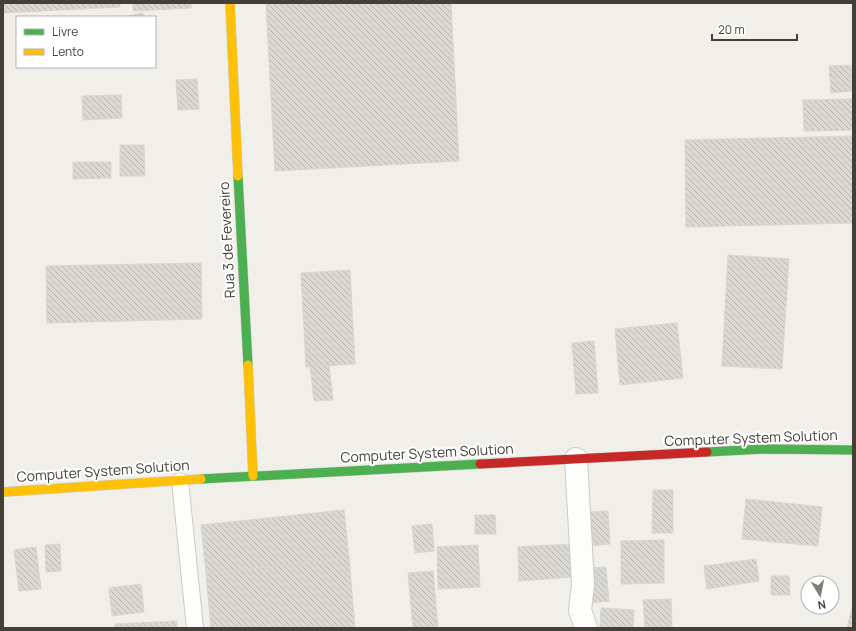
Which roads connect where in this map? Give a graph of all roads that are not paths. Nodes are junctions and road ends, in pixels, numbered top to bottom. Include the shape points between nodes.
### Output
1 (230, 3) edge
2 (853, 450) edge
3 (576, 459) junction
4 (253, 476) junction
5 (180, 480) junction
6 (3, 492) edge
7 (195, 628) edge
8 (586, 628) edge

1 - 4 street, Rua 3 de Fevereiro
2 - 3 street, Computer System Solution via 765,449
3 - 4 street, Computer System Solution
3 - 8 street via 582,584 580,610
4 - 5 street, Computer System Solution
5 - 6 street, Computer System Solution
5 - 7 lane

